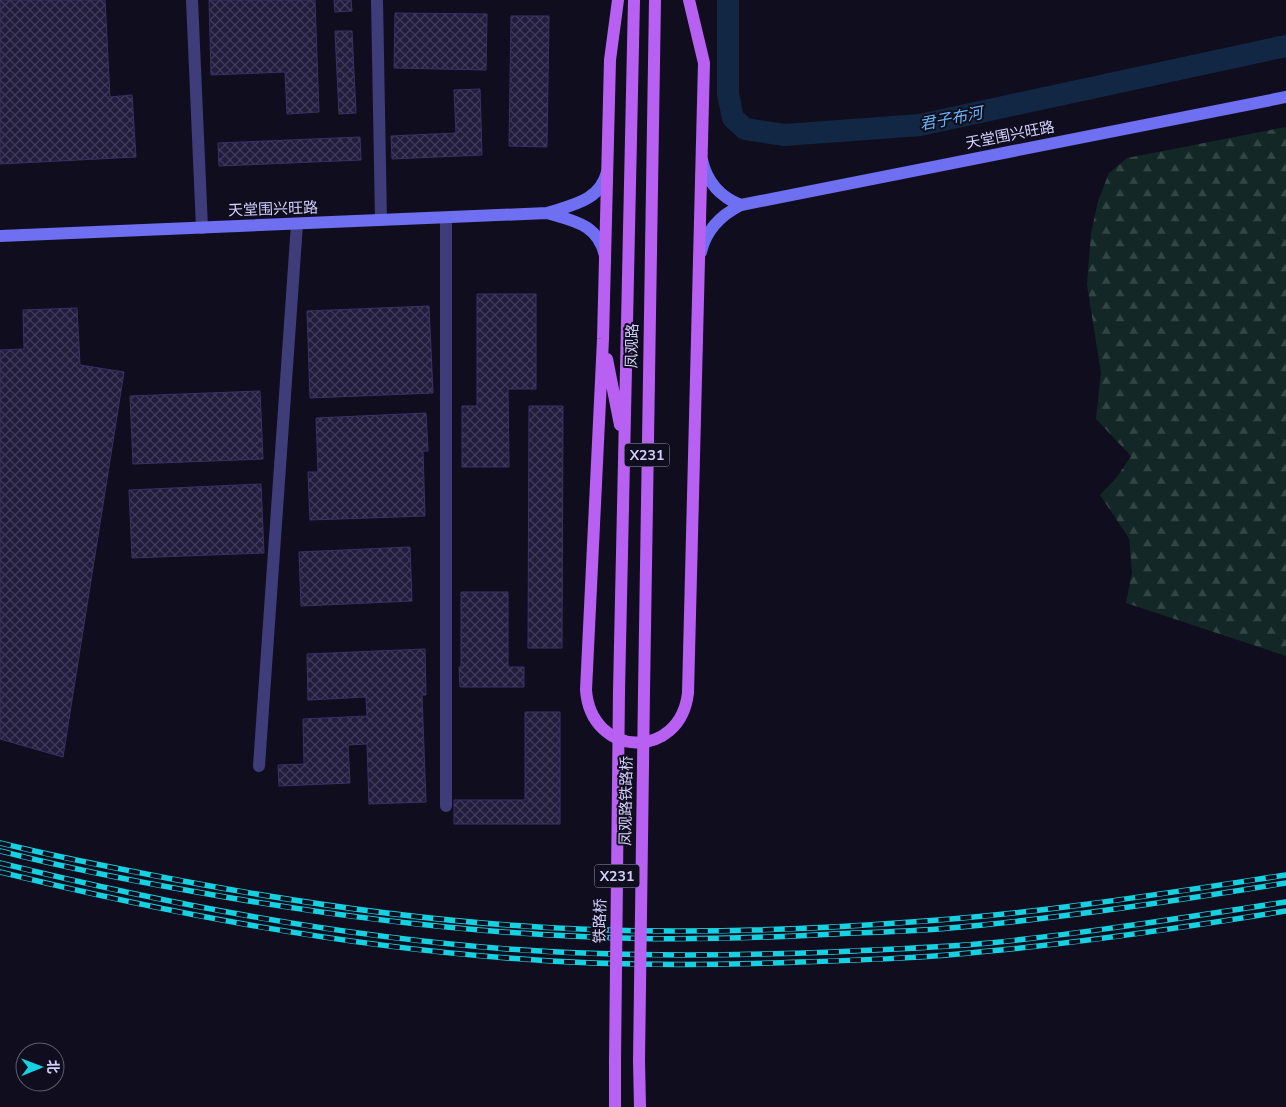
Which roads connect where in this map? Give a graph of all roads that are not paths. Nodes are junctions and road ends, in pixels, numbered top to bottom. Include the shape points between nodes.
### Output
1 (192, 0) edge
2 (377, 0) edge
3 (618, 0) edge
4 (634, 0) edge
5 (655, 0) edge
6 (690, 0) edge
7 (1286, 97) edge
8 (702, 158) junction
9 (607, 171) junction
10 (741, 205) junction
11 (547, 213) junction
12 (446, 218) junction
13 (381, 220) junction
14 (297, 224) junction
15 (202, 228) junction
16 (0, 236) edge
17 (605, 257) junction
18 (699, 260) junction
19 (603, 340) junction
20 (625, 448) junction
21 (619, 691) joint
22 (644, 692) joint
23 (259, 766) dead end
24 (446, 806) dead end
25 (615, 1107) edge
26 (640, 1107) edge

1 - 15 street
2 - 13 street
3 - 9 main road via 610,60
4 - 20 main road, 凤观路 / X231
5 - 22 main road, 凤观路 / X231
6 - 8 main road via 704,62
7 - 10 street, 天堂围兴旺路
8 - 10 street via 707,176 718,191
8 - 18 main road
9 - 11 street via 602,186 592,197
9 - 17 main road
10 - 18 street via 723,216 710,231
11 - 12 street, 天堂围兴旺路
11 - 17 street via 587,227 597,237
12 - 13 street, 天堂围兴旺路
12 - 24 street
13 - 14 street, 天堂围兴旺路
14 - 15 street, 天堂围兴旺路
14 - 23 street
15 - 16 street, 天堂围兴旺路
17 - 19 main road
18 - 19 main road via 688,693 686,708 679,721 664,735 646,742 626,742 608,734 594,719 587,700
19 - 20 main road
20 - 21 main road, 凤观路 / X231
21 - 25 main road, 铁路桥 / X231, bridge
22 - 26 main road, 凤观路铁路桥 / X231, bridge

